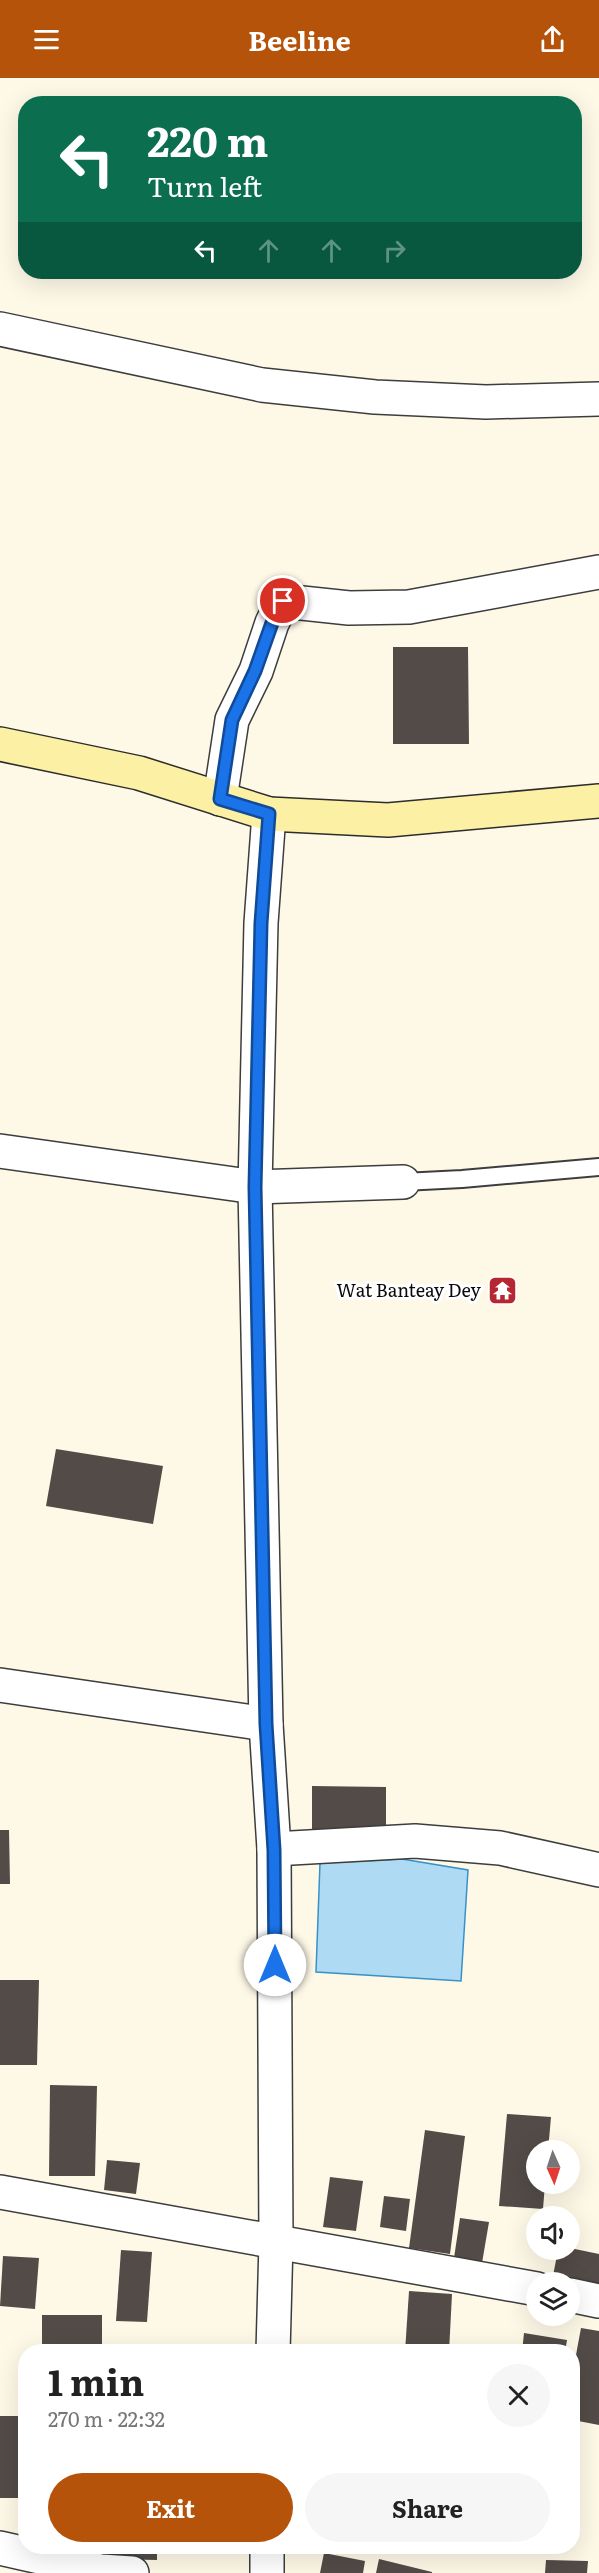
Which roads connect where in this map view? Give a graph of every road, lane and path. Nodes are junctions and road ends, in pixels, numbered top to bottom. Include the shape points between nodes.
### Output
1 (0, 329) edge
2 (599, 399) edge
3 (599, 572) edge
4 (0, 744) edge
5 (220, 799) junction
6 (599, 801) edge
7 (269, 814) junction
8 (0, 1151) edge
9 (599, 1167) edge
10 (403, 1182) joint
11 (255, 1187) junction
12 (0, 1684) edge
13 (266, 1724) junction
14 (274, 1850) junction
15 (599, 1870) edge
16 (0, 2192) edge
17 (276, 2242) junction
18 (526, 2287) edge
19 (580, 2297) edge
20 (599, 2301) edge
21 (273, 2344) edge
22 (0, 2548) edge
23 (18, 2552) edge
24 (26, 2554) edge
25 (267, 2554) edge
26 (132, 2573) edge
27 (267, 2573) edge

1 - 2 street via 262,386 386,398 486,402
3 - 5 street via 409,607 349,608 283,601 232,720
4 - 5 street via 139,773
5 - 7 street
6 - 7 street via 388,820
7 - 11 street via 261,923
8 - 11 street
9 - 10 lane
10 - 11 street
11 - 13 street
12 - 13 street
13 - 14 street
14 - 15 street via 415,1842 500,1848
14 - 17 street
16 - 17 street
17 - 18 street
17 - 21 street
19 - 20 street
22 - 23 street
24 - 26 street via 101,2571
25 - 27 street

